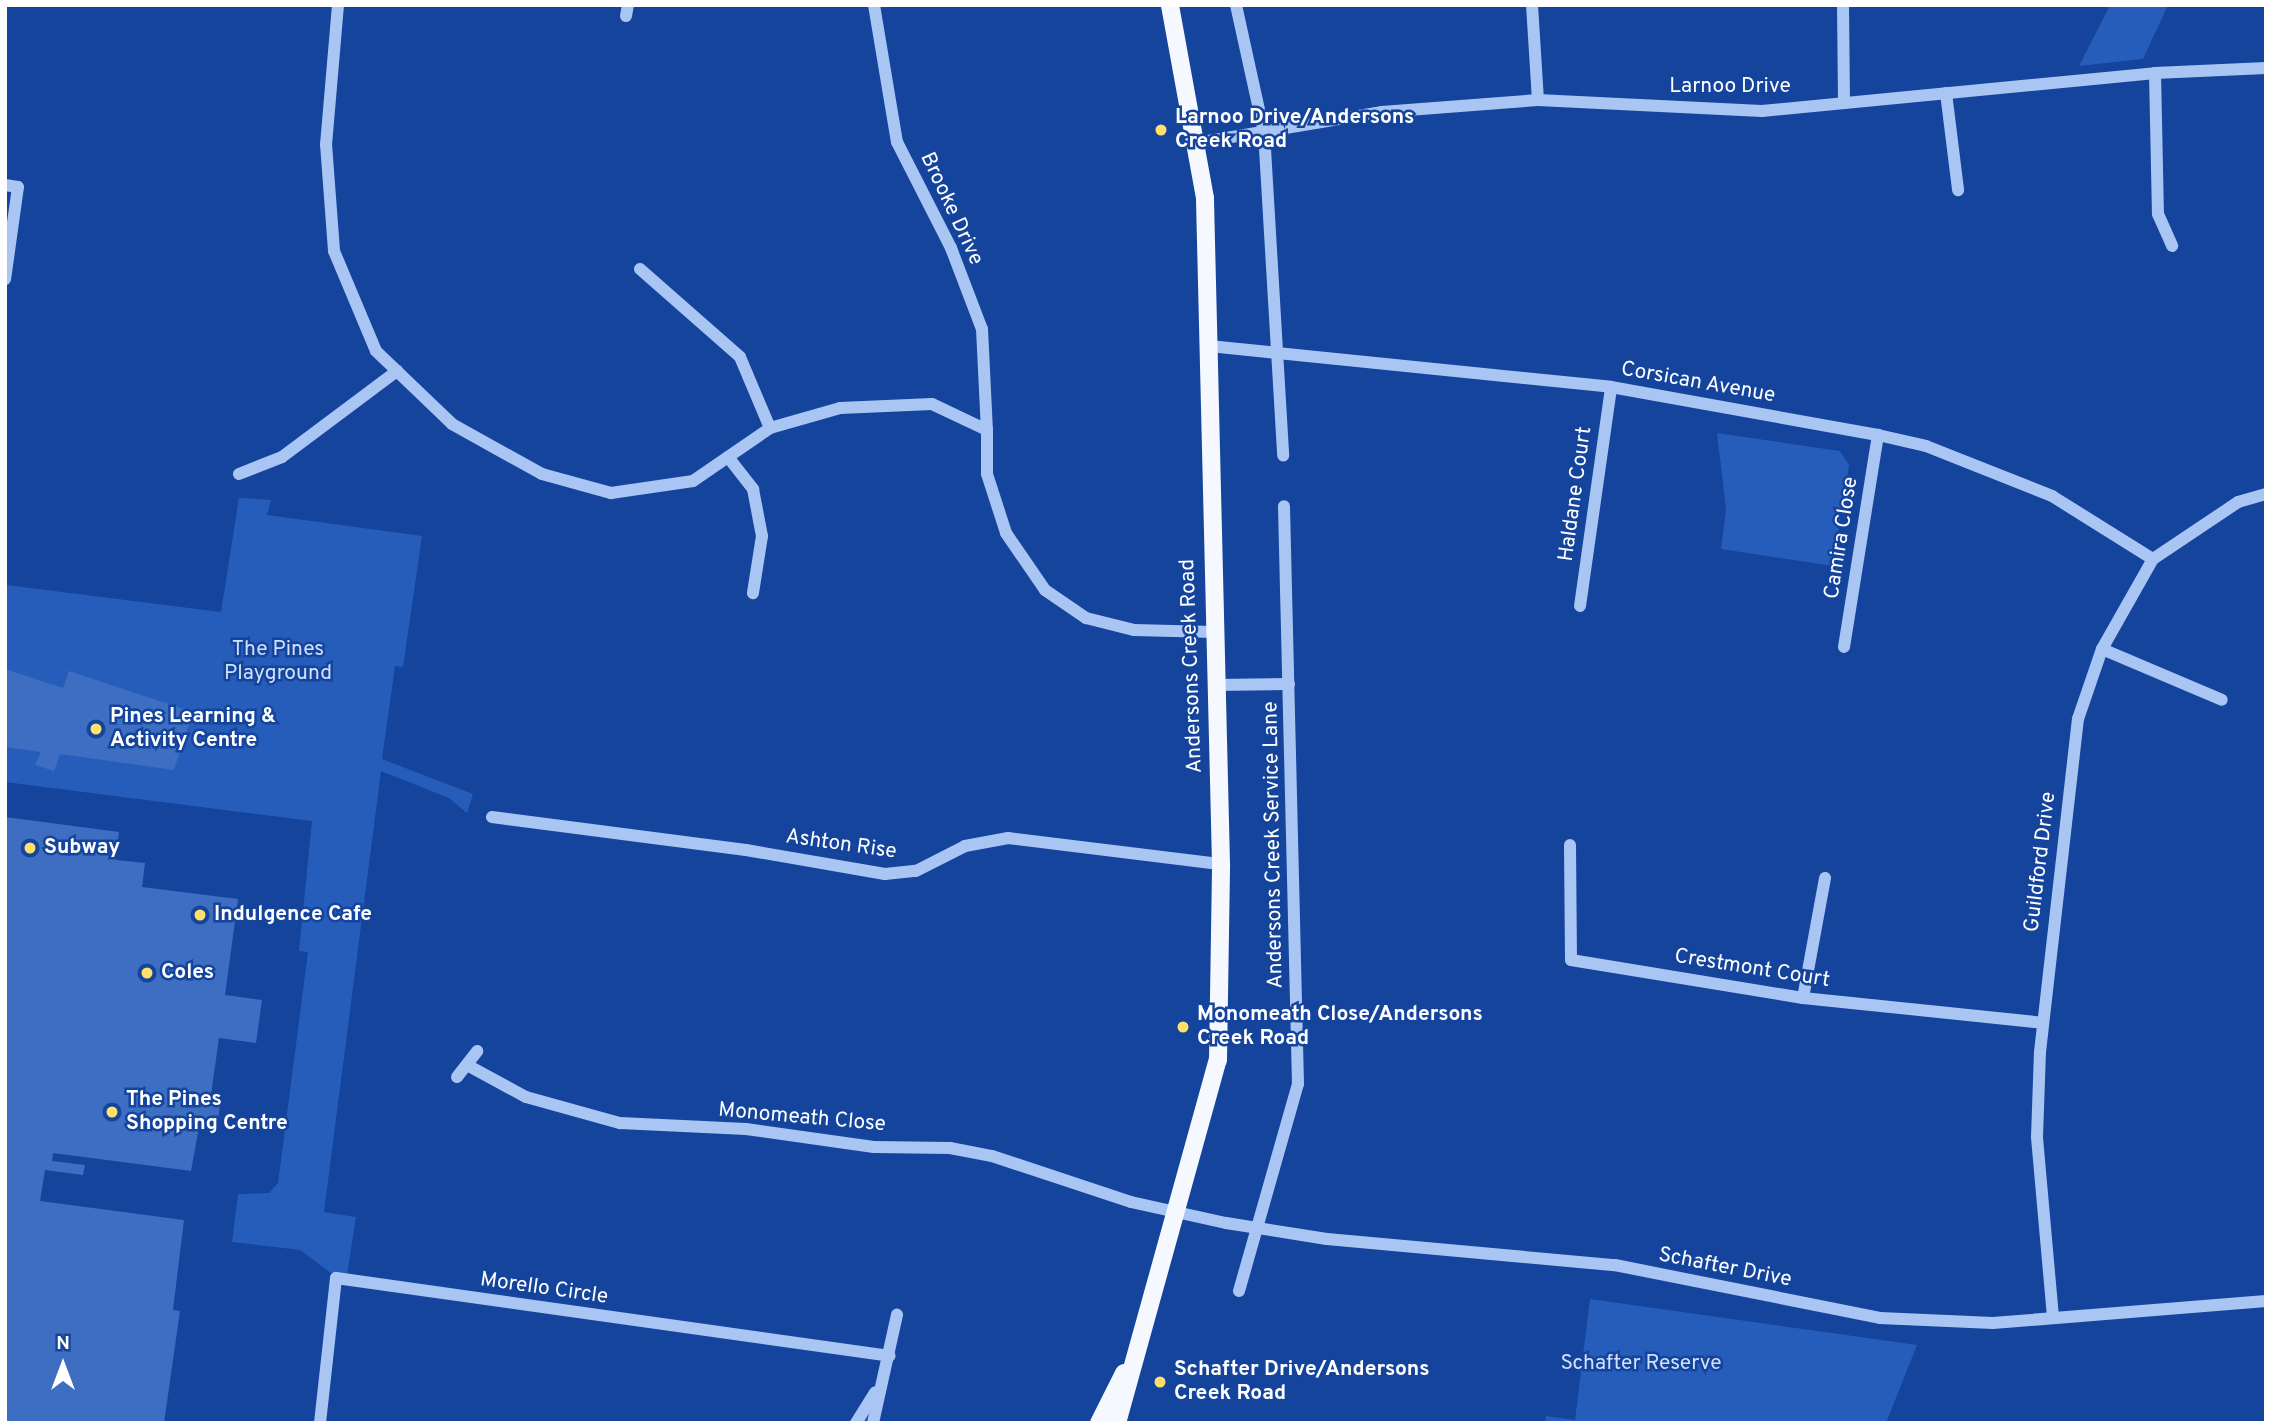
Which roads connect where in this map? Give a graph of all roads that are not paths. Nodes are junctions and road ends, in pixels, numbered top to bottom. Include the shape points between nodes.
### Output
1 (338, 5) edge
2 (874, 5) edge
3 (1170, 5) edge
4 (1236, 5) edge
5 (1532, 5) edge
6 (1843, 5) edge
7 (2266, 68) edge
8 (2155, 73) junction
9 (1946, 93) junction
10 (1538, 100) junction
11 (1844, 103) junction
12 (1264, 132) junction
13 (1196, 143) junction
14 (5, 185) edge
15 (1958, 190) dead end
16 (2172, 246) dead end
17 (640, 269) dead end
18 (5, 279) edge
19 (1209, 346) junction
20 (1277, 353) junction
21 (397, 371) junction
22 (1611, 387) junction
23 (770, 428) junction
24 (987, 430) junction
25 (1878, 435) junction
26 (1283, 455) dead end
27 (728, 457) junction
28 (239, 474) dead end
29 (2266, 494) edge
30 (1284, 506) dead end
31 (2153, 559) junction
32 (753, 593) dead end
33 (1580, 606) dead end
34 (1213, 632) junction
35 (1843, 647) dead end
36 (2102, 649) junction
37 (1289, 684) junction
38 (1214, 685) junction
39 (2222, 700) dead end
40 (492, 817) dead end
41 (1570, 845) dead end
42 (1221, 864) junction
43 (1825, 878) dead end
44 (1802, 998) junction
45 (2043, 1023) junction
46 (477, 1051) dead end
47 (467, 1065) junction
48 (457, 1077) dead end
49 (1178, 1214) junction
50 (1256, 1227) junction
51 (1239, 1291) dead end
52 (2266, 1301) edge
53 (897, 1315) dead end
54 (2053, 1317) junction
55 (1149, 1320) junction
56 (890, 1356) junction
57 (881, 1383) junction
58 (320, 1423) edge
59 (856, 1423) edge
60 (873, 1423) edge
61 (1100, 1423) edge
62 (1117, 1423) edge

1 - 21 street via 326,144 334,251 376,351
2 - 24 street, Brooke Drive via 897,142 951,248 982,329
3 - 13 main road, Andersons Creek Road
4 - 12 street
5 - 10 street
6 - 11 street
7 - 8 street, Larnoo Drive
8 - 9 street, Larnoo Drive
8 - 16 street via 2158,214
9 - 11 street, Larnoo Drive
9 - 15 street
10 - 11 street, Larnoo Drive via 1762,111
10 - 12 street, Larnoo Drive via 1382,112
12 - 13 street, Larnoo Drive
12 - 20 street
13 - 19 main road, Andersons Creek Road via 1205,198
14 - 18 street via 18,187
17 - 23 street via 740,357
19 - 20 street, Corsican Avenue
19 - 34 main road, Andersons Creek Road
20 - 22 street, Corsican Avenue
20 - 26 street
21 - 27 street via 452,424 542,474 611,493 693,481
21 - 28 street via 282,457
22 - 25 street, Corsican Avenue
22 - 33 street, Haldane Court
23 - 24 street via 841,408 932,404
23 - 27 street
24 - 34 street, Brooke Drive via 988,474 1006,533 1045,590 1086,618 1134,630
25 - 31 street, Corsican Avenue via 1926,446 2052,496
25 - 35 street, Camira Close
27 - 32 street via 753,489 762,536
29 - 31 street, Guildford Drive via 2238,502
30 - 37 street, Andersons Creek Service Lane
31 - 36 street, Guildford Drive
34 - 38 main road, Andersons Creek Road
36 - 39 street
36 - 45 street, Guildford Drive via 2078,719
37 - 38 street, Andersons Creek Service Lane
37 - 50 street, Andersons Creek Service Lane via 1298,1084
38 - 42 main road, Andersons Creek Road
40 - 42 street, Ashton Rise via 746,850 885,874 916,871 965,846 1008,838
41 - 44 street, Crestmont Court via 1571,960
42 - 49 main road, Andersons Creek Road via 1218,1060
43 - 44 street
44 - 45 street, Crestmont Court
45 - 54 street, Guildford Drive via 2038,1137
46 - 47 street
47 - 48 street
47 - 49 street, Monomeath Close via 526,1097 621,1123 746,1129 874,1147 950,1148 992,1156
49 - 50 street, Schafter Drive
49 - 55 main road, Andersons Creek Road
50 - 51 street, Andersons Creek Service Lane
50 - 54 street, Schafter Drive via 1327,1239 1615,1265 1880,1318 1993,1323
52 - 54 street, Schafter Drive
53 - 56 street
55 - 61 main road, Andersons Creek Road
55 - 62 main road, Andersons Creek Road
56 - 57 street
56 - 58 street, Morello Circle via 337,1278
57 - 59 street
57 - 60 street

